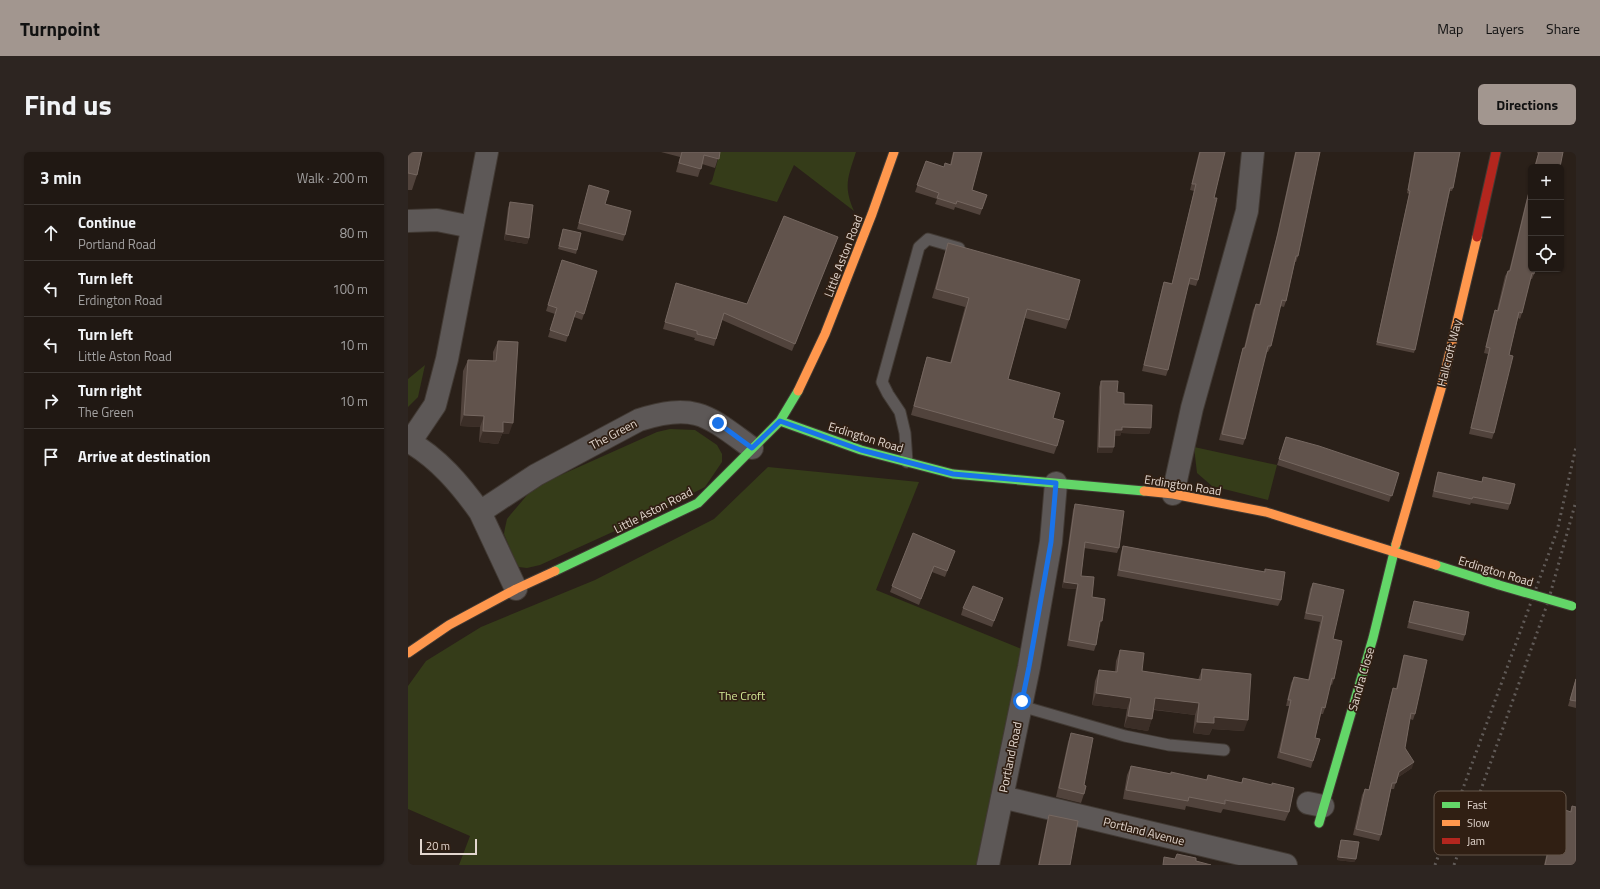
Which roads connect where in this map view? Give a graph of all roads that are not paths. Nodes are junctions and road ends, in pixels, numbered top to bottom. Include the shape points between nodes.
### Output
1 (487, 152) edge
2 (894, 152) edge
3 (1254, 152) edge
4 (1496, 152) edge
5 (408, 221) edge
6 (472, 227) junction
7 (959, 248) edge
8 (780, 421) junction
9 (409, 441) edge
10 (752, 448) junction
11 (907, 462) junction
12 (1056, 483) junction
13 (1173, 494) junction
14 (480, 512) junction
15 (1394, 552) junction
16 (516, 589) junction
17 (1574, 607) edge
18 (408, 653) edge
19 (1021, 706) junction
20 (1224, 750) dead end
21 (1002, 796) junction
22 (1317, 810) dead end
23 (988, 865) edge
24 (1286, 865) edge

1 - 6 street
2 - 8 street, Little Aston Road via 825,334
3 - 13 street via 1247,211 1192,408
4 - 15 street, Hallcroft Way via 1441,389
5 - 6 street via 437,220
6 - 9 street via 448,359 435,405
7 - 11 lane via 928,239 919,247 882,382 900,412 905,433
8 - 10 street, Little Aston Road
8 - 11 street, Erdington Road via 861,450
9 - 14 street via 444,467
10 - 14 street, The Green via 708,417 678,411 658,414 639,420 536,476
10 - 16 street, Little Aston Road via 698,503
11 - 12 street, Erdington Road via 953,474
12 - 13 street, Erdington Road
12 - 19 street, Portland Road via 1051,542
13 - 15 street, Erdington Road via 1266,512
14 - 16 street
15 - 17 street, Erdington Road, bridge
15 - 22 street, Sandra Close via 1373,638
16 - 18 street, Little Aston Road via 449,625
19 - 20 lane via 1125,736 1170,745
19 - 21 street, Portland Road
21 - 23 street, Portland Road
21 - 24 street, Portland Avenue

